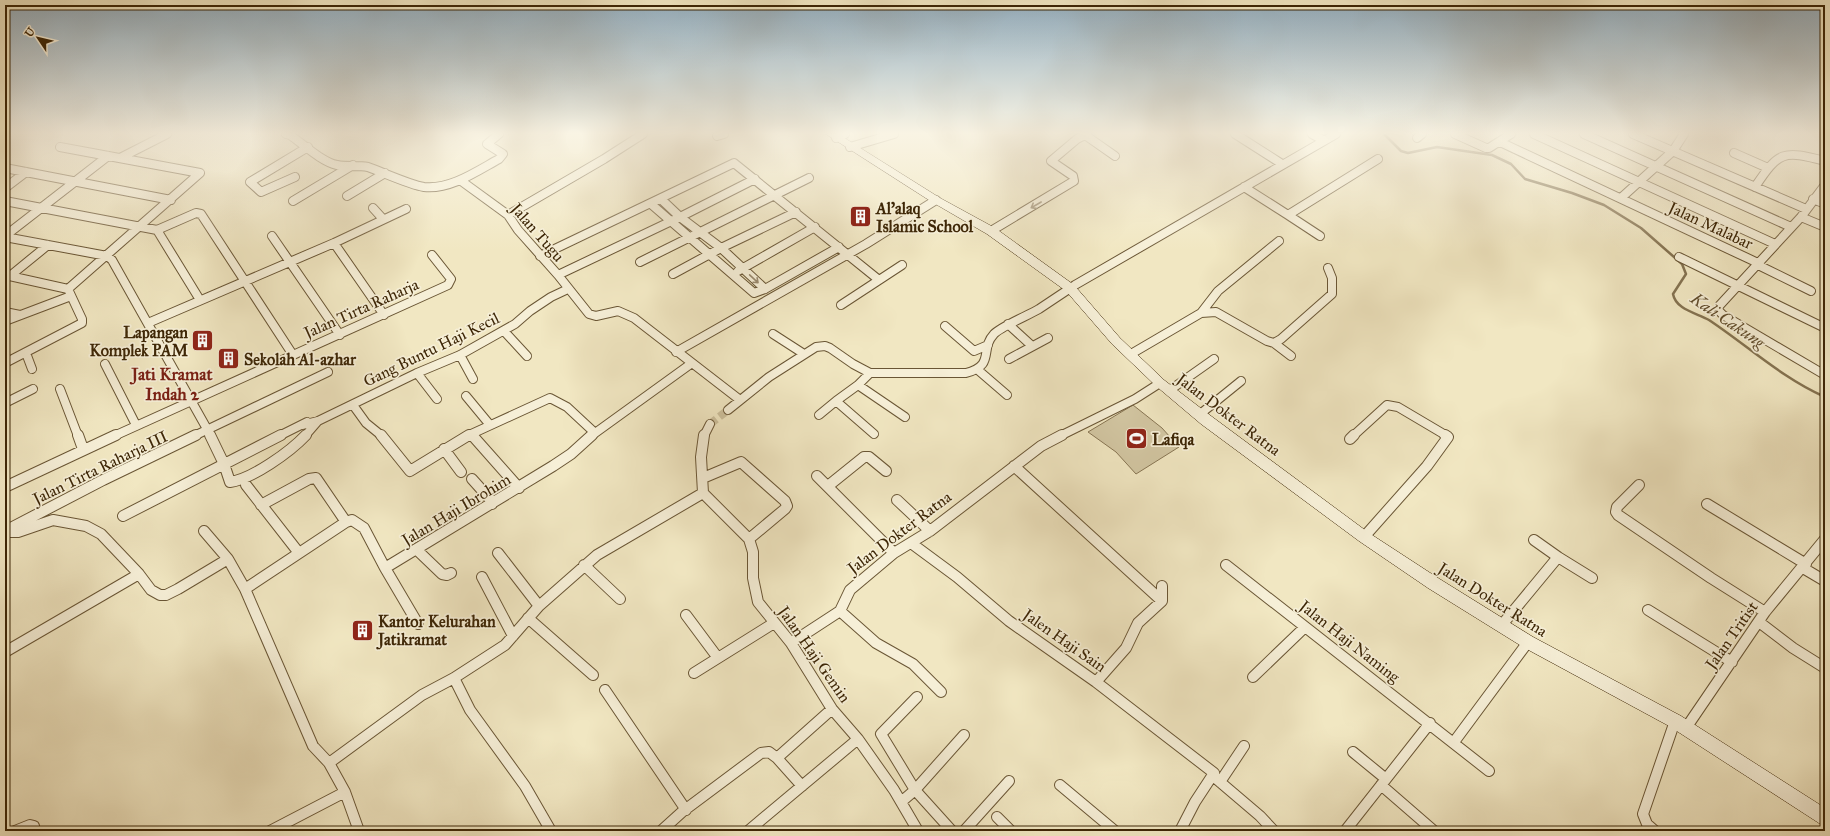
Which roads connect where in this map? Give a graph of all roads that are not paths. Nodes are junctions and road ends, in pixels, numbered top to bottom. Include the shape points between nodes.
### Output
1 (25, 173) edge
2 (31, 173) edge
3 (86, 173) edge
4 (200, 173) edge
5 (264, 173) edge
6 (342, 173) edge
7 (385, 173) joint
8 (473, 173) edge
9 (580, 173) edge
10 (713, 173) edge
11 (748, 173) edge
12 (892, 173) edge
13 (1068, 173) edge
14 (1267, 173) edge
15 (1355, 173) edge
16 (1567, 173) edge
17 (1620, 173) edge
18 (1650, 173) edge
19 (1672, 173) edge
20 (1723, 173) edge
21 (1765, 173) edge
22 (295, 177) dead end
23 (810, 178) dead end
24 (755, 179) junction
25 (460, 180) junction
26 (75, 182) junction
27 (1640, 182) junction
28 (1825, 185) edge
29 (1244, 187) junction
30 (1755, 187) junction
31 (5, 188) edge
32 (775, 195) junction
33 (347, 196) dead end
34 (1621, 198) junction
35 (661, 199) junction
36 (1813, 199) junction
37 (170, 200) junction
38 (936, 200) junction
39 (5, 201) edge
40 (293, 201) dead end
41 (651, 204) junction
42 (1825, 204) edge
43 (41, 208) junction
44 (373, 208) dead end
45 (406, 209) dead end
46 (1806, 209) junction
47 (796, 212) junction
48 (508, 215) junction
49 (1288, 215) junction
50 (1801, 216) junction
51 (680, 217) junction
52 (383, 219) junction
53 (670, 221) junction
54 (140, 227) junction
55 (815, 227) junction
56 (1791, 227) junction
57 (1825, 227) edge
58 (157, 230) junction
59 (991, 231) junction
60 (701, 233) junction
61 (272, 236) dead end
62 (1320, 236) dead end
63 (5, 237) edge
64 (689, 238) junction
65 (1279, 241) dead end
66 (334, 244) junction
67 (1775, 244) junction
68 (48, 245) junction
69 (839, 247) junction
70 (721, 248) junction
71 (709, 254) junction
72 (848, 254) junction
73 (107, 256) junction
74 (432, 256) dead end
75 (540, 256) junction
76 (1679, 257) dead end
77 (290, 262) junction
78 (640, 262) dead end
79 (1757, 264) junction
80 (902, 265) dead end
81 (742, 268) junction
82 (1328, 268) dead end
83 (673, 274) dead end
84 (732, 274) junction
85 (558, 275) junction
86 (791, 275) junction
87 (8, 276) edge
88 (879, 280) junction
89 (245, 282) junction
90 (799, 282) junction
91 (1738, 286) junction
92 (1070, 288) junction
93 (568, 289) junction
94 (765, 289) junction
95 (1811, 291) dead end
96 (69, 292) junction
97 (200, 300) junction
98 (841, 305) dead end
99 (5, 312) edge
100 (1201, 313) junction
101 (20, 315) junction
102 (384, 315) junction
103 (5, 321) edge
104 (148, 323) junction
105 (1008, 324) junction
106 (945, 326) dead end
107 (1825, 328) edge
108 (504, 331) junction
109 (340, 334) junction
110 (773, 334) dead end
111 (1048, 338) dead end
112 (1274, 343) junction
113 (988, 345) junction
114 (1032, 346) junction
115 (676, 352) junction
116 (26, 353) junction
117 (804, 354) junction
118 (1131, 354) junction
119 (293, 355) junction
120 (460, 355) junction
121 (527, 356) dead end
122 (1291, 356) dead end
123 (1009, 359) dead end
124 (1214, 359) dead end
125 (5, 363) edge
126 (692, 363) junction
127 (105, 364) dead end
128 (32, 369) dead end
129 (978, 370) junction
130 (328, 372) dead end
131 (417, 373) junction
132 (870, 373) junction
133 (1825, 375) edge
134 (473, 379) dead end
135 (1241, 381) dead end
136 (858, 385) junction
137 (1165, 387) junction
138 (34, 389) dead end
139 (60, 389) dead end
140 (1007, 395) dead end
141 (466, 396) dead end
142 (437, 399) dead end
143 (740, 400) junction
144 (192, 401) junction
145 (836, 402) junction
146 (5, 403) edge
147 (353, 405) junction
148 (728, 410) tunnel mouth
149 (819, 415) dead end
150 (1199, 415) junction
151 (905, 417) dead end
152 (318, 418) junction
153 (490, 424) junction
154 (710, 424) tunnel mouth
155 (136, 425) junction
156 (208, 431) junction
157 (595, 433) junction
158 (472, 434) junction
159 (874, 434) dead end
160 (1350, 438) dead end
161 (83, 449) junction
162 (444, 449) junction
163 (224, 464) junction
164 (1014, 466) junction
165 (886, 471) dead end
166 (461, 472) dead end
167 (817, 476) dead end
168 (703, 478) junction
169 (472, 479) dead end
170 (246, 485) dead end
171 (1639, 485) dead end
172 (828, 486) junction
173 (5, 487) edge
174 (519, 488) junction
175 (703, 493) junction
176 (897, 500) dead end
177 (492, 504) junction
178 (1707, 504) dead end
179 (261, 505) junction
180 (123, 516) dead end
181 (346, 522) junction
182 (5, 531) edge
183 (204, 531) dead end
184 (930, 531) junction
185 (1364, 537) junction
186 (749, 539) junction
187 (1825, 539) edge
188 (1534, 540) dead end
189 (911, 543) junction
190 (417, 550) junction
191 (299, 553) junction
192 (498, 553) dead end
193 (894, 553) junction
194 (1558, 557) junction
195 (228, 559) junction
196 (584, 565) junction
197 (1226, 565) dead end
198 (1805, 566) junction
199 (384, 568) junction
200 (139, 574) junction
201 (451, 574) dead end
202 (482, 577) dead end
203 (1592, 578) dead end
204 (1825, 581) edge
205 (1162, 586) dead end
206 (245, 589) junction
207 (620, 599) dead end
208 (1162, 601) junction
209 (539, 606) junction
210 (1648, 610) dead end
211 (840, 612) junction
212 (1765, 612) junction
213 (686, 615) dead end
214 (528, 618) junction
215 (1759, 622) junction
216 (774, 623) junction
217 (418, 624) dead end
218 (1501, 626) junction
219 (1305, 627) junction
220 (513, 636) junction
221 (1528, 642) junction
222 (791, 643) junction
223 (5, 652) edge
224 (718, 658) junction
225 (1732, 662) junction
226 (1825, 668) edge
227 (694, 673) dead end
228 (593, 675) dead end
229 (1253, 677) dead end
230 (454, 678) junction
231 (1096, 682) junction
232 (605, 690) dead end
233 (941, 692) dead end
234 (917, 697) dead end
235 (832, 709) junction
236 (1430, 723) junction
237 (1681, 724) junction
238 (964, 734) dead end
239 (1454, 742) junction
240 (864, 745) junction
241 (1244, 746) dead end
242 (1353, 752) dead end
243 (777, 758) junction
244 (329, 762) junction
245 (1489, 771) dead end
246 (1217, 779) junction
247 (1009, 781) dead end
248 (1383, 782) junction
249 (1060, 785) dead end
250 (802, 786) junction
251 (915, 790) junction
252 (345, 792) junction
253 (901, 802) junction
254 (686, 810) junction
255 (997, 817) dead end
256 (1825, 818) edge
257 (289, 826) edge
258 (15, 831) edge
259 (35, 831) edge
260 (270, 831) edge
261 (359, 831) edge
262 (551, 831) edge
263 (661, 831) edge
264 (748, 831) edge
265 (918, 831) edge
266 (952, 831) edge
267 (964, 831) edge
268 (1011, 831) edge
269 (1115, 831) edge
270 (1180, 831) edge
271 (1274, 831) edge
272 (1346, 831) edge
273 (1434, 831) edge
274 (1655, 831) edge

1 - 31 street
2 - 26 street
3 - 26 street
4 - 37 street
5 - 22 street via 250,182 261,192
6 - 40 street
7 - 25 street via 410,184 428,188
7 - 33 street
8 - 25 street
9 - 48 street
10 - 35 street
11 - 24 street
12 - 38 street, Jalan Dokter Ratna
13 -> 59 street via 1073,176 1074,181
14 - 29 street
15 - 49 street
16 - 34 street, Jalan Malabar
17 - 27 street
18 - 27 street
19 - 56 street
20 - 30 street
21 - 30 street
23 - 32 street
24 - 32 street
24 - 51 street
25 - 48 street, Jalan Tugu
26 - 37 street
26 - 43 street
27 - 34 street
27 - 67 street
28 - 36 street
29 - 49 street
29 - 92 street
30 - 46 street
32 - 47 street
32 - 60 street
34 - 79 street, Jalan Malabar
35 - 41 street
35 - 51 street
36 - 42 street
36 - 46 street
37 - 54 street
38 - 59 street, Jalan Dokter Ratna
38 - 72 street
39 - 43 street
41 - 53 street
41 - 75 street
43 - 54 street
43 - 63 street
44 - 52 street
45 - 52 street
46 - 50 street
47 - 55 street
47 - 70 street
48 - 75 street, Jalan Tugu
49 - 62 street
50 - 56 street
50 - 57 street
51 - 53 street
51 - 60 street
52 - 66 street
53 - 64 street
53 - 85 street
54 - 58 street
54 - 73 street
55 - 69 street
55 - 81 street
56 - 67 street
58 - 89 street via 201,214
58 - 97 street
59 - 92 street, Jalan Dokter Ratna
60 - 64 street
60 - 70 street
61 - 77 street
63 - 68 street
64 - 71 street
64 - 78 street
65 - 100 street via 1218,291
66 - 77 street
66 - 102 street
67 - 79 street
68 - 73 street
68 - 87 street
69 - 72 street
69 - 86 street
70 - 71 street
70 - 81 street
71 - 83 street
71 - 84 street
72 - 88 street
72 - 90 street
73 - 96 street
73 - 104 street via 112,260
74 - 102 street, Jalan Tirta Raharja via 451,282
75 - 85 street, Jalan Tugu
76 - 91 street
77 - 89 street
77 - 109 street
79 - 91 street
79 - 95 street, Jalan Malabar
80 - 88 street
81 - 84 street
81 -> 94 street
82 - 112 street via 1332,278 1332,294 1281,340
84 - 94 street via 750,292
85 - 93 street, Jalan Tugu
86 - 90 street
86 - 94 street
87 - 96 street
88 - 98 street
89 - 97 street
89 - 119 street
90 - 115 street
91 - 107 street
91 - 133 street via 1718,310
92 - 105 street via 1039,309
92 - 118 street, Jalan Dokter Ratna via 1116,341
93 - 108 street, Gang Buntu Haji Kecil via 530,311
93 - 115 street, Jalan Tugu via 589,314 596,316 622,310
96 - 101 street
96 - 116 street via 82,323
97 - 104 street
99 - 101 street
100 - 112 street via 1216,312
100 - 118 street
101 - 103 street
102 - 109 street, Jalan Tirta Raharja
104 - 144 street
105 - 113 street via 994,333
105 - 114 street
106 - 113 street via 974,351
108 - 120 street, Gang Buntu Haji Kecil
108 - 121 street
109 - 119 street, Jalan Tirta Raharja
110 - 117 street
111 - 114 street
112 - 122 street
113 - 129 street via 986,360
114 - 123 street
115 - 126 street
116 - 125 street
116 - 128 street
117 - 132 street via 816,347 826,346
117 - 143 street
118 - 137 street, Jalan Dokter Ratna
119 - 144 street, Jalan Tirta Raharja
120 - 131 street, Gang Buntu Haji Kecil
120 - 134 street
124 - 137 street
126 - 143 street
126 - 157 street, Jalan Haji Ibrohim
127 - 155 street
129 - 132 street via 966,373
129 - 140 street
130 - 156 street, Jalan Tirta Raharja III
131 - 142 street
131 - 147 street, Gang Buntu Haji Kecil
132 - 136 street
135 - 150 street
136 - 145 street
136 - 151 street
137 - 150 street, Jalan Dokter Ratna
137 - 164 street, Jalan Dokter Ratna via 1135,399 1041,446
138 - 146 street
139 - 161 street
141 - 153 street
143 - 148 street
144 - 155 street, Jalan Tirta Raharja
144 - 156 street
145 - 149 street
145 - 159 street
147 - 152 street, Gang Buntu Haji Kecil
147 - 162 street via 410,472
150 - 185 street, Jalan Dokter Ratna
152 - 163 street, Gang Buntu Haji Kecil
152 - 163 street via 308,434 285,455 237,481 230,482
153 - 157 street via 554,398
153 - 158 street
154 - 168 street via 702,441
155 - 161 street, Jalan Tirta Raharja
156 - 163 street
156 - 182 street, Jalan Tirta Raharja III via 103,480
157 - 174 street, Jalan Haji Ibrohim via 571,454
158 - 162 street
158 - 174 street
160 - 185 street via 1387,405 1398,407 1448,437 1427,466
161 - 173 street, Jalan Tirta Raharja
162 - 166 street
163 - 180 street, Gang Buntu Haji Kecil
164 - 184 street, Jalan Dokter Ratna
164 - 208 street
165 - 172 street via 869,457 864,457
167 - 172 street
168 - 175 street
168 - 186 street via 741,462 785,501 785,509
169 - 177 street
170 - 179 street
171 - 212 street via 1617,507 1618,515
172 - 193 street
174 - 177 street, Jalan Haji Ibrohim
175 - 186 street
175 - 196 street
176 - 184 street
177 - 190 street, Jalan Haji Ibrohim
178 - 198 street
179 - 181 street via 309,479 316,478
179 - 191 street
181 - 191 street
181 - 199 street via 352,520 364,528
182 - 200 street via 18,532 53,520 86,526 101,534
183 - 195 street
184 - 189 street, Jalan Dokter Ratna
185 - 218 street, Jalan Dokter Ratna
186 - 216 street, Jalan Haji Gemin via 753,552 753,578 758,602
187 - 198 street, Jalan Tritist
188 - 194 street
189 - 193 street, Jalan Dokter Ratna
189 - 231 street, Jalen Haji Sain via 1009,621
190 - 199 street, Jalan Haji Ibrohim
190 - 201 street via 442,574
191 - 206 street
192 - 209 street
193 - 211 street, Jalan Dokter Ratna via 850,590
194 - 203 street
194 - 218 street
195 - 200 street via 166,595 155,594
195 - 206 street
196 - 207 street
196 - 209 street
197 - 219 street, Jalan Haji Naming
198 - 204 street
198 - 212 street, Jalan Tritist
199 - 217 street
200 - 223 street
202 - 220 street
205 - 208 street
206 - 244 street via 313,746
208 - 231 street via 1138,623 1126,648
209 - 214 street
210 - 225 street
211 - 222 street
211 - 233 street via 876,643 913,664
212 - 215 street, Jalan Tritist
213 - 224 street
214 - 220 street
214 - 228 street
215 - 225 street, Jalan Tritist
215 - 226 street
216 - 222 street, Jalan Haji Gemin
216 - 224 street
218 - 221 street, Jalan Dokter Ratna
219 - 229 street
219 - 236 street, Jalan Haji Naming
220 - 230 street via 505,645
221 - 237 street, Jalan Dokter Ratna
221 - 239 street
222 - 235 street, Jalan Haji Gemin
224 - 227 street
225 - 237 street, Jalan Tritist
230 - 244 street via 422,695
230 - 262 street via 470,710 525,786
231 - 246 street, Jalen Haji Sain via 1210,769
232 - 254 street
234 - 251 street via 881,734
235 - 240 street, Jalan Haji Gemin
235 - 243 street
236 - 239 street, Jalan Haji Naming
236 - 248 street
237 - 256 street, Jalan Dokter Ratna
237 - 274 street, Jalan Tritist via 1643,814 1647,824
238 - 251 street
239 - 245 street, Jalan Haji Naming
240 - 250 street
240 - 253 street, Jalan Haji Gemin
241 - 246 street
242 - 248 street
243 - 250 street
243 - 254 street via 769,752 761,753
244 - 252 street
246 - 270 street via 1195,802
246 - 271 street, Jalen Haji Sain
247 - 267 street
248 - 272 street
248 - 273 street
249 - 269 street
250 - 264 street
251 - 253 street
251 - 266 street
252 - 257 street
252 - 261 street
253 - 265 street, Jalan Haji Gemin
254 - 263 street
255 - 268 street
257 - 260 street
258 - 259 street via 30,825 34,826

